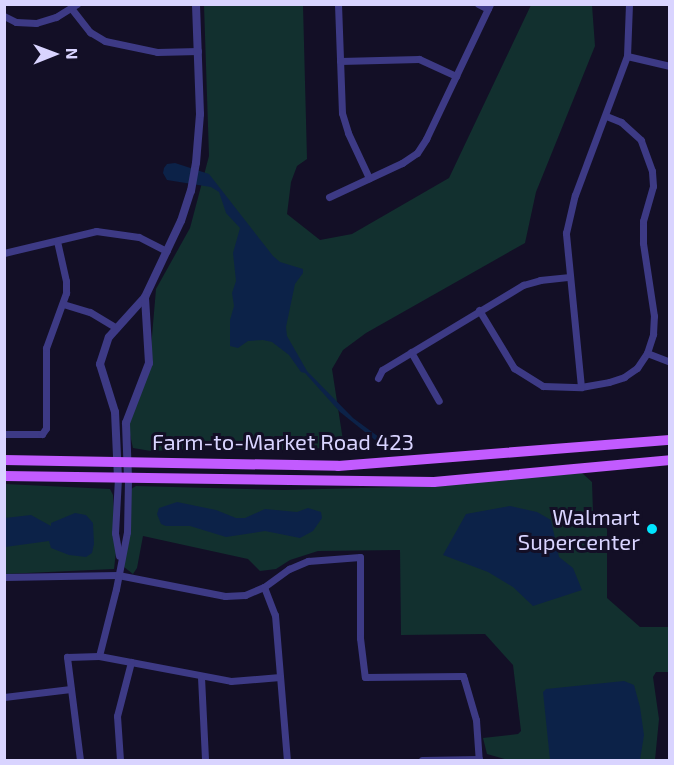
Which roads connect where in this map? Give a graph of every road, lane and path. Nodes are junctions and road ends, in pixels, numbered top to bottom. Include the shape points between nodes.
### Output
1 (196, 4) edge
2 (338, 4) edge
3 (478, 4) edge
4 (628, 4) edge
5 (74, 6) edge
6 (489, 7) edge
7 (4, 16) edge
8 (198, 51) junction
9 (627, 56) junction
10 (340, 61) junction
11 (669, 66) edge
12 (456, 76) junction
13 (606, 116) junction
14 (369, 178) junction
15 (329, 197) dead end
16 (57, 241) junction
17 (167, 251) junction
18 (4, 253) edge
19 (570, 278) junction
20 (145, 297) junction
21 (63, 304) junction
22 (479, 310) junction
23 (117, 328) junction
24 (411, 352) junction
25 (647, 353) junction
26 (669, 362) edge
27 (378, 378) dead end
28 (581, 387) junction
29 (440, 401) dead end
30 (4, 434) edge
31 (669, 440) edge
32 (590, 447) junction
33 (4, 460) edge
34 (669, 460) edge
35 (123, 462) junction
36 (592, 467) junction
37 (4, 476) edge
38 (123, 478) junction
39 (120, 560) junction
40 (118, 575) junction
41 (4, 578) edge
42 (264, 587) junction
43 (99, 656) junction
44 (131, 662) junction
45 (201, 676) junction
46 (280, 677) junction
47 (71, 689) junction
48 (4, 698) edge
49 (80, 760) edge
50 (120, 760) edge
51 (205, 760) edge
52 (287, 760) edge
53 (422, 760) edge

1 - 8 street
2 - 10 street
3 - 6 street
4 - 9 street
5 - 7 street via 36,23 16,22
5 - 8 street via 90,32 105,41 157,52
6 - 12 street
8 - 17 street via 200,114 196,163 191,191
9 - 11 street
9 - 13 street
10 - 12 street via 419,59
10 - 14 street via 342,113
12 - 14 street via 417,153
13 - 19 street via 574,195 566,233
13 - 25 street via 621,122 641,140 652,171 643,243 654,315
14 - 15 street
16 - 17 street via 110,231 139,237
16 - 18 street
16 - 21 street via 66,280
17 - 20 street
19 - 22 street via 523,285
19 - 28 street
20 - 23 street
20 - 35 street via 149,363 126,423
21 - 23 street via 90,312
21 - 30 street via 46,348 46,428 42,434
22 - 24 street
22 - 28 street via 506,357 524,376 543,386
23 - 35 street via 109,337 100,364 116,412
24 - 27 street via 381,370
24 - 29 street
25 - 26 street
25 - 28 street via 637,368 624,377
31 - 32 main road, Farm-to-Market Road 423
32 - 35 main road, Farm-to-Market Road 423 via 338,466
32 - 36 main road
33 - 35 main road, Farm-to-Market Road 423
34 - 36 main road, Farm-to-Market Road 423
35 - 38 street
36 - 38 main road, Farm-to-Market Road 423 via 434,482
37 - 38 main road, Farm-to-Market Road 423
38 - 39 street via 127,532
38 - 39 street via 115,533
39 - 40 street
40 - 41 street
40 - 42 street via 225,596 245,595
40 - 43 street
42 - 46 street via 275,615
42 - 53 street via 308,561 360,557 360,638 365,677 463,676 476,720 479,759
43 - 44 street
43 - 47 street via 67,657
44 - 45 street
44 - 50 street via 117,716
45 - 46 street via 231,681
45 - 51 street
46 - 52 street
47 - 48 street
47 - 49 street

